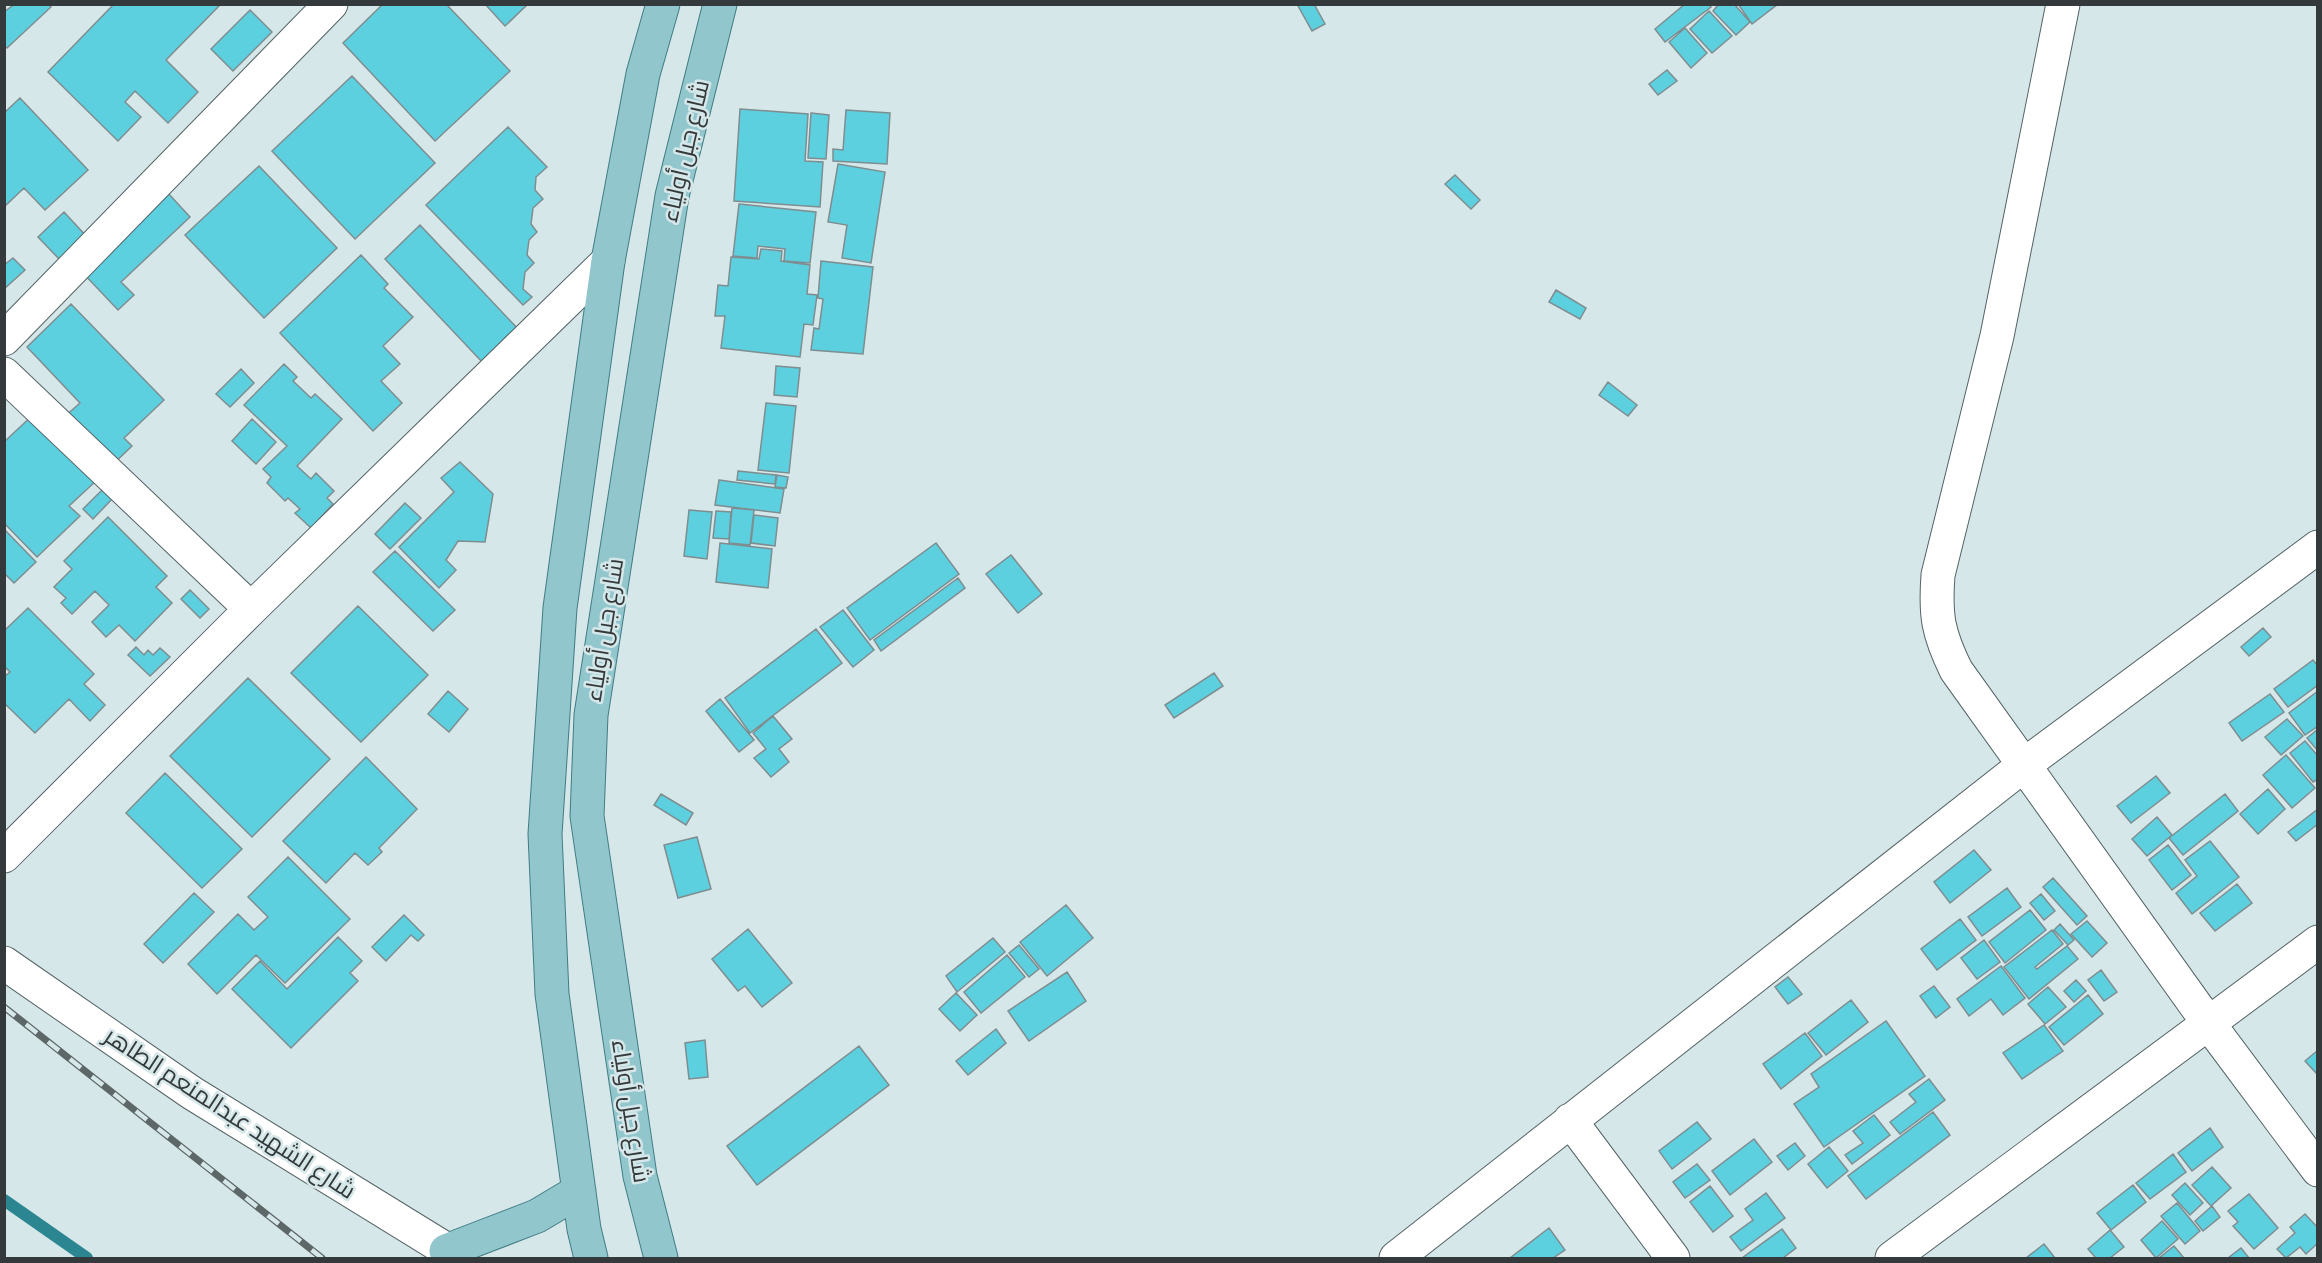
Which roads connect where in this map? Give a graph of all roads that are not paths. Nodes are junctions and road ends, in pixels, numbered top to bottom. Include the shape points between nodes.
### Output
1 (331, 4) edge
2 (663, 4) edge
3 (720, 4) edge
4 (2063, 4) edge
5 (608, 261) junction
6 (4, 339) edge
7 (4, 374) edge
8 (2318, 547) edge
9 (251, 609) junction
10 (2024, 765) junction
11 (4, 856) edge
12 (2318, 942) edge
13 (4, 963) edge
14 (2209, 1024) junction
15 (1570, 1120) junction
16 (2318, 1170) edge
17 (579, 1191) junction
18 (453, 1255) edge
19 (591, 1258) edge
20 (661, 1258) edge
21 (1396, 1258) edge
22 (1673, 1258) edge
23 (1892, 1258) edge

1 - 6 street
2 - 5 main road, شارع جبل أولياء via 644,74
3 - 20 main road, شارع جبل أولياء via 672,196 591,715 587,816 640,1176
4 - 10 street via 2000,324 1938,575 1935,609 1942,643 1956,670
5 - 9 street
5 - 17 main road, شارع جبل أولياء via 560,608 545,834 552,994
7 - 9 street
8 - 10 street
9 - 11 street
10 - 14 street
10 - 15 street
12 - 14 street
13 - 18 street, شارع الشهيد عبدالمنعم الطاهر via 192,1093
14 - 16 street
14 - 23 street
15 - 21 street
15 - 22 street
17 - 18 main road via 537,1216
17 - 19 main road, شارع جبل أولياء

